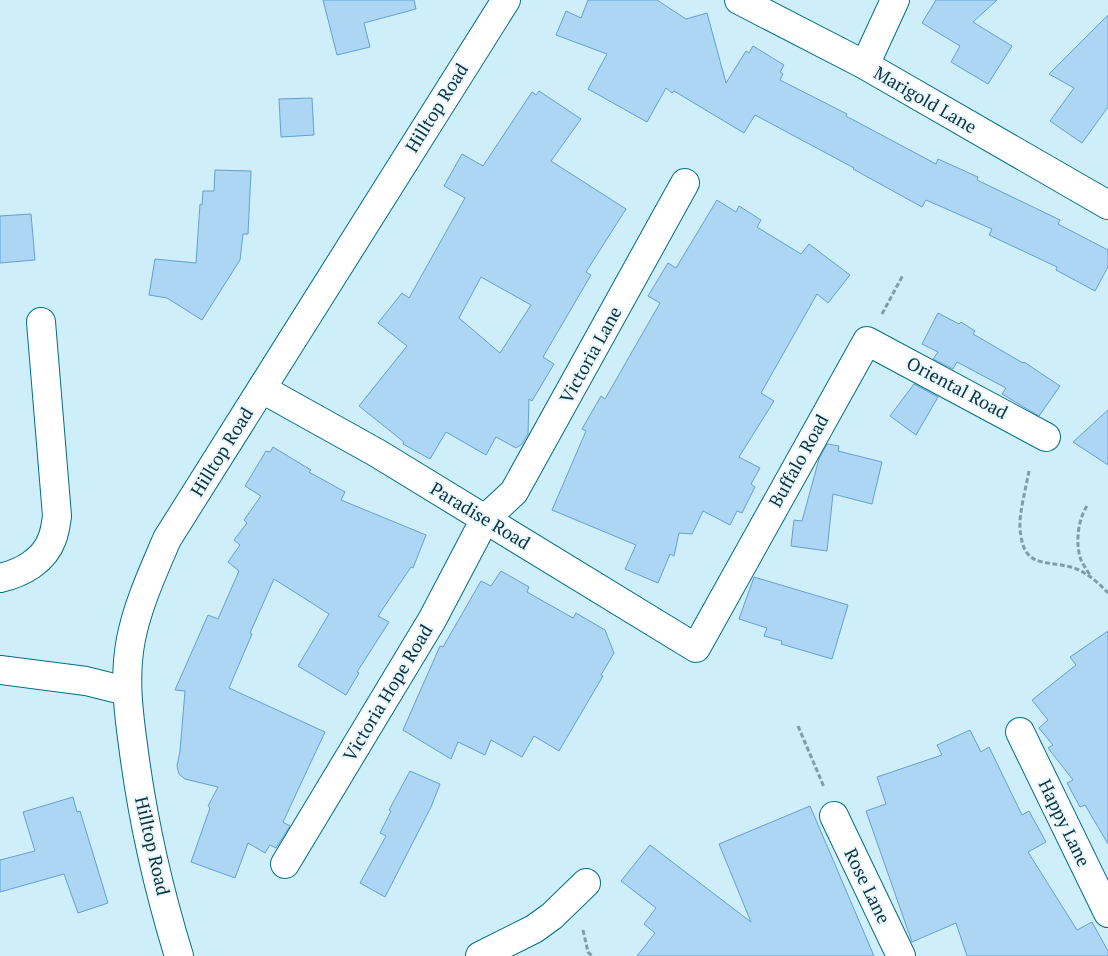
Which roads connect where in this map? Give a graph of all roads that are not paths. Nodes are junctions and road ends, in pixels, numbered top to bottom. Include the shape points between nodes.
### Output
1 (506, 0) edge
2 (739, 0) edge
3 (895, 0) edge
4 (865, 65) junction
5 (686, 183) dead end
6 (1108, 205) edge
7 (41, 322) dead end
8 (867, 341) joint
9 (262, 389) junction
10 (1046, 436) dead end
11 (485, 519) junction
12 (0, 578) edge
13 (696, 648) joint
14 (0, 670) edge
15 (126, 691) junction
16 (1020, 732) dead end
17 (834, 816) road end
18 (285, 864) dead end
19 (586, 883) dead end
20 (1108, 913) edge
21 (180, 956) edge
22 (480, 956) edge
23 (901, 956) edge

1 - 9 street, Hilltop Road
2 - 4 street, Marigold Lane
3 - 4 street
4 - 6 street, Marigold Lane
5 - 11 street, Victoria Lane via 514,492
7 - 12 street via 57,516 52,539 39,560
8 - 10 street, Oriental Road
8 - 13 street, Buffalo Road
9 - 11 street, Paradise Road via 377,453
9 - 15 street, Hilltop Road via 167,539 142,597 130,640
11 - 13 street, Paradise Road
11 - 18 street, Victoria Hope Road via 432,620
14 - 15 street via 86,681
15 - 21 street, Hilltop Road via 140,797
16 - 20 street, Happy Lane
17 - 23 street, Rose Lane
19 - 22 street via 534,929

